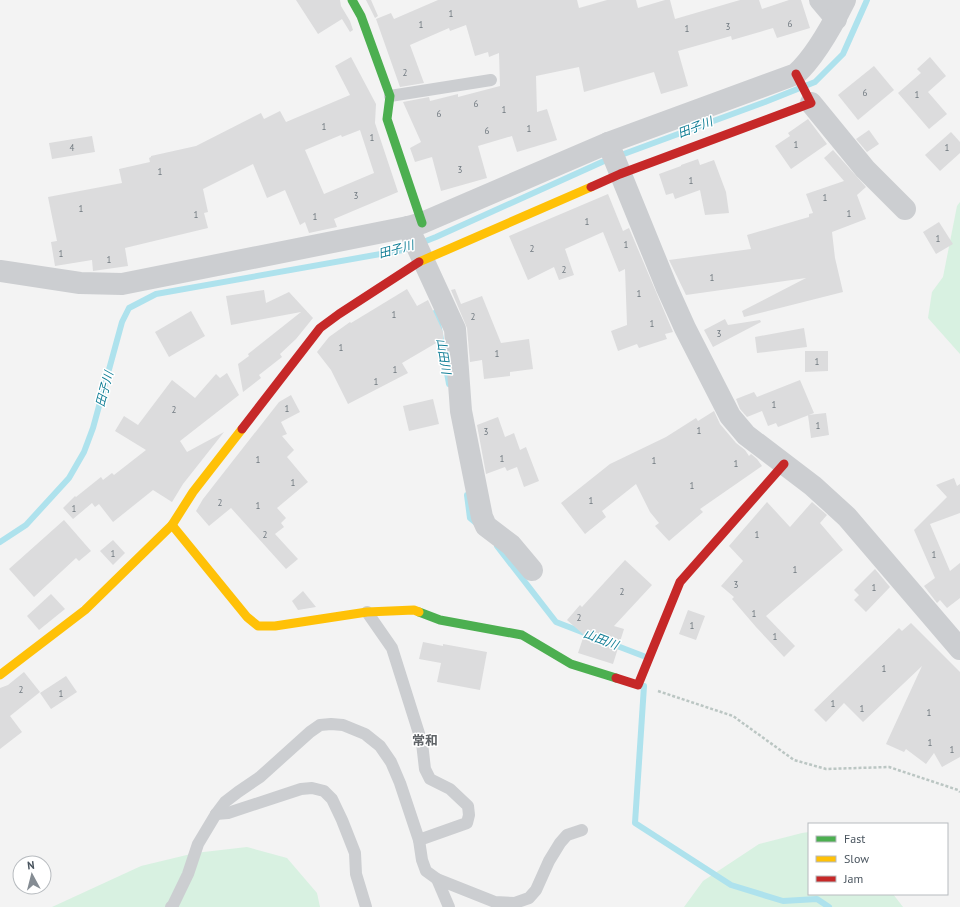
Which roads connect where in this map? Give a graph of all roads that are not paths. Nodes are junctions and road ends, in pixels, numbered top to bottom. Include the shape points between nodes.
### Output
1 (352, 0) edge
2 (820, 0) edge
3 (845, 0) edge
4 (836, 19) junction
5 (798, 77) junction
6 (491, 80) dead end
7 (390, 96) junction
8 (810, 101) junction
9 (614, 159) junction
10 (905, 209) dead end
11 (413, 228) junction
12 (421, 257) junction
13 (0, 271) edge
14 (784, 464) junction
15 (172, 525) junction
16 (532, 570) dead end
17 (367, 612) junction
18 (960, 649) edge
19 (0, 675) edge
20 (216, 814) junction
21 (582, 830) dead end
22 (419, 840) junction
23 (437, 879) junction
24 (170, 907) edge
25 (366, 907) edge
26 (449, 907) edge

1 - 7 street via 361,16
2 - 4 street
3 - 4 street
4 - 5 street
5 - 8 street
5 - 9 street
6 - 7 lane
7 - 11 street via 387,119
8 - 9 street
8 - 10 street via 865,168
9 - 11 street
9 - 12 street
9 - 14 street via 682,322 730,416 746,435
11 - 12 street
11 - 13 street via 122,284 80,283
12 - 15 street via 320,328 193,492
12 - 16 street via 455,329 461,411 482,517 486,526 511,545
14 - 17 street via 680,582 638,684 571,664 522,635 440,620 414,610
14 - 18 street via 847,517
15 - 17 street via 247,618 258,626 275,626
15 - 19 street via 85,610
17 - 22 lane via 392,648 422,743 425,769 430,779 450,789 468,806 467,823
20 - 22 lane via 225,802 260,777 320,725 344,725 365,734 380,746 391,762
20 - 24 lane via 198,844 188,874
20 - 25 lane via 228,813 301,789 324,791 332,799 355,853 356,874
21 - 23 lane via 568,835 560,843 536,890 529,898 515,903 495,902
22 - 23 lane via 426,871
23 - 26 lane

